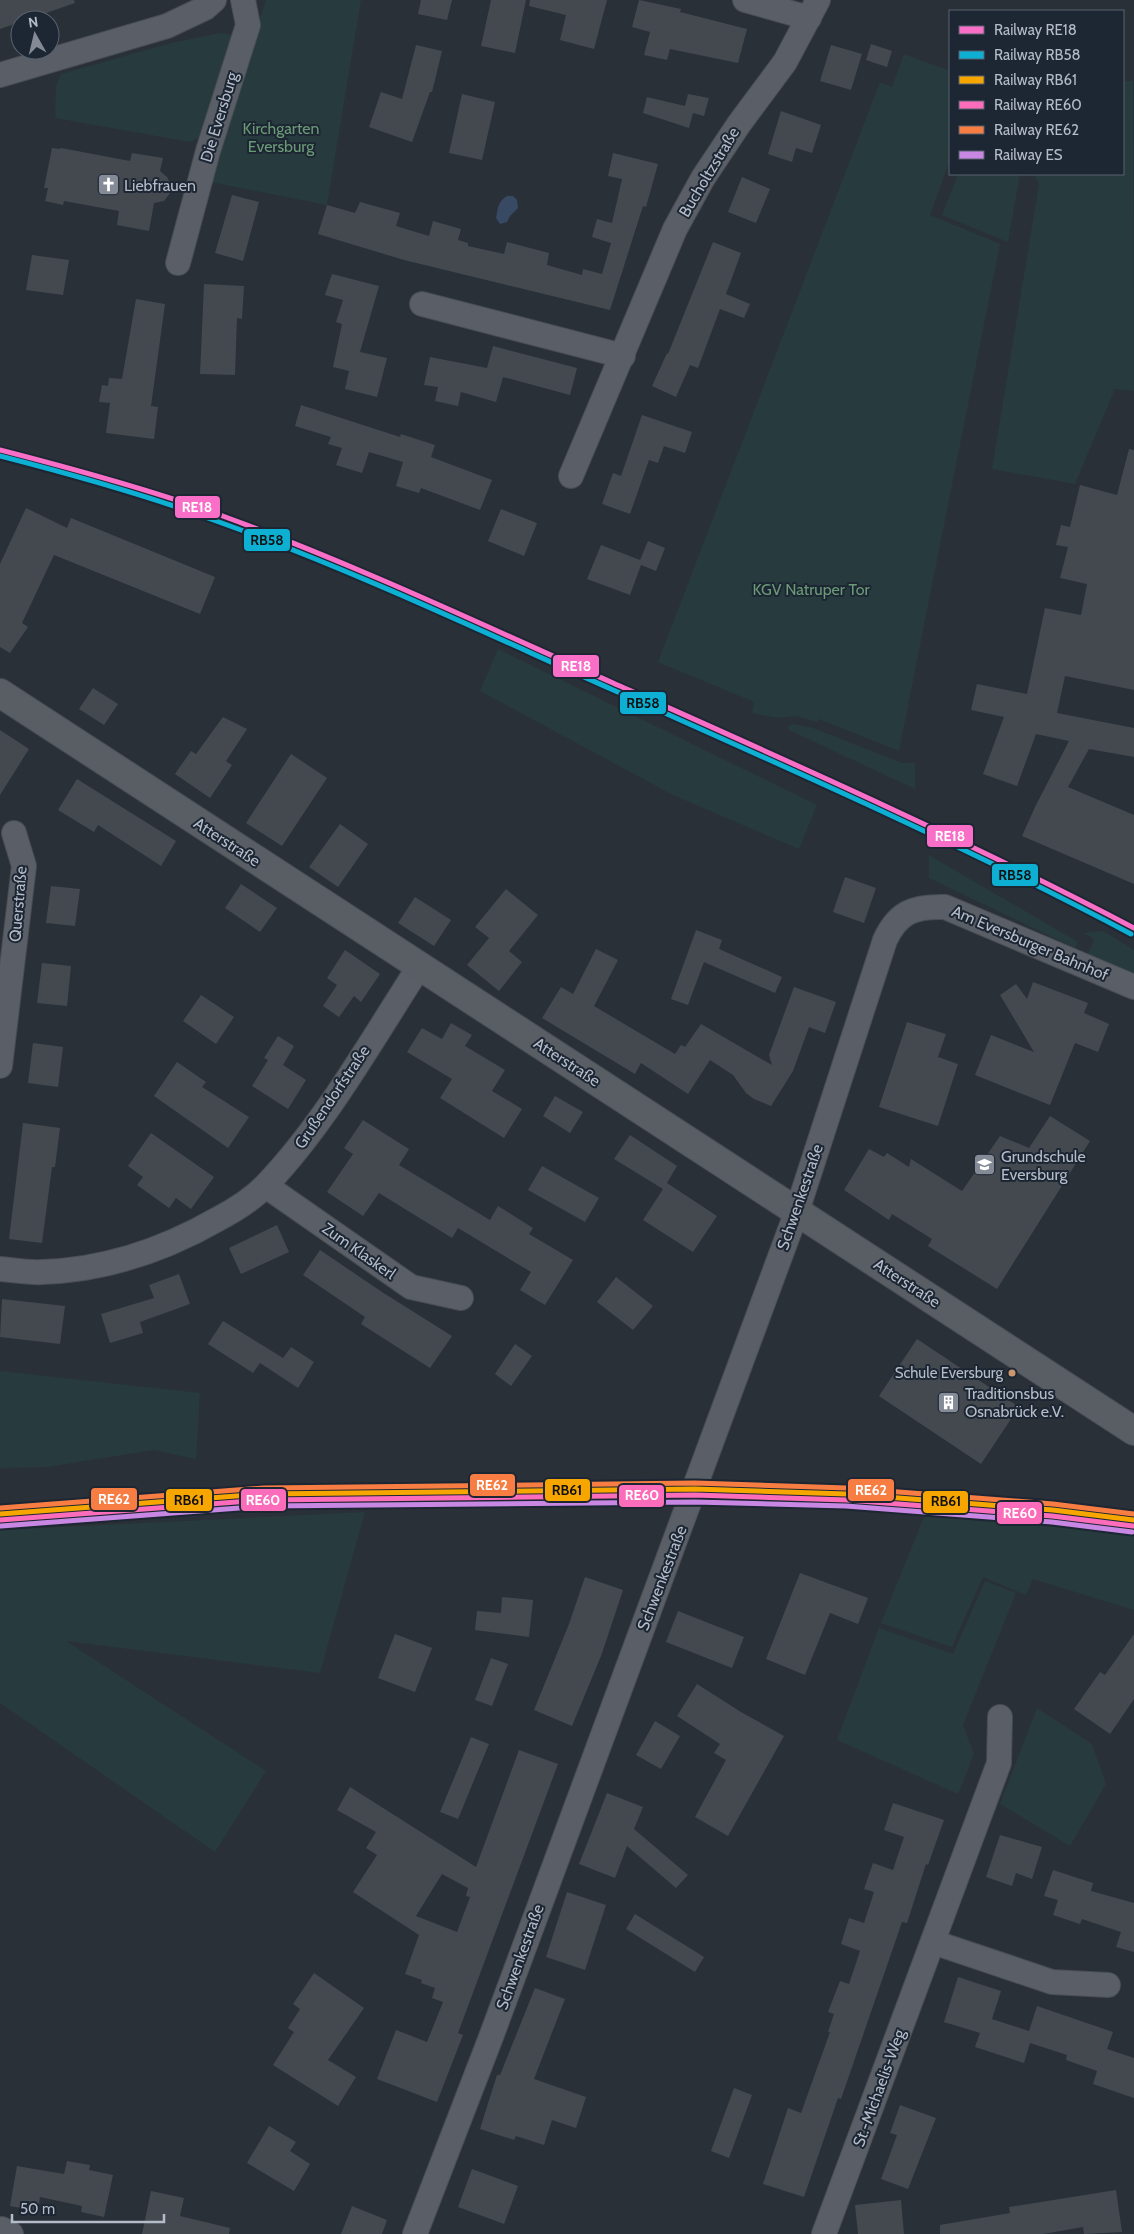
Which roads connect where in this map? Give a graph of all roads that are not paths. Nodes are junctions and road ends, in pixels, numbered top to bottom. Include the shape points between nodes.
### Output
1 (214, 0) edge
2 (243, 0) edge
3 (745, 0) edge
4 (813, 9) edge
5 (0, 76) edge
6 (178, 263) dead end
7 (422, 304) dead end
8 (622, 356) junction
9 (571, 476) dead end
10 (0, 693) edge
11 (14, 832) dead end
12 (925, 906) joint
13 (419, 966) junction
14 (1134, 987) edge
15 (0, 1066) edge
16 (266, 1186) junction
17 (797, 1212) junction
18 (0, 1269) edge
19 (461, 1298) dead end
20 (1134, 1431) edge
21 (1000, 1717) dead end
22 (933, 1942) junction
23 (1108, 1985) dead end
24 (415, 2234) edge
25 (824, 2234) edge

1 - 5 street via 167,26
2 - 6 street, Die Eversburg via 248,25 208,151
3 - 4 street
4 - 8 street, Bucholtzstraße via 785,62 698,187 675,229
7 - 8 street
8 - 9 street, Bucholtzstraße
10 - 13 street, Atterstraße
11 - 15 street, Querstraße via 24,866
12 - 14 street, Am Eversburger Bahnhof via 944,908
12 - 17 street, Schwenkestraße via 908,912 892,924 885,940
13 - 16 street, Grußendorfstraße via 309,1136
13 - 17 street, Atterstraße
16 - 18 street, Grußendorfstraße via 194,1233 150,1252 106,1264 42,1272
16 - 19 street, Zum Klaskerl via 411,1287
17 - 20 street, Atterstraße
17 - 24 street, Schwenkestraße
21 - 22 street, St.-Michaelis-Weg via 999,1763
22 - 23 street via 1052,1982
22 - 25 street, St.-Michaelis-Weg

